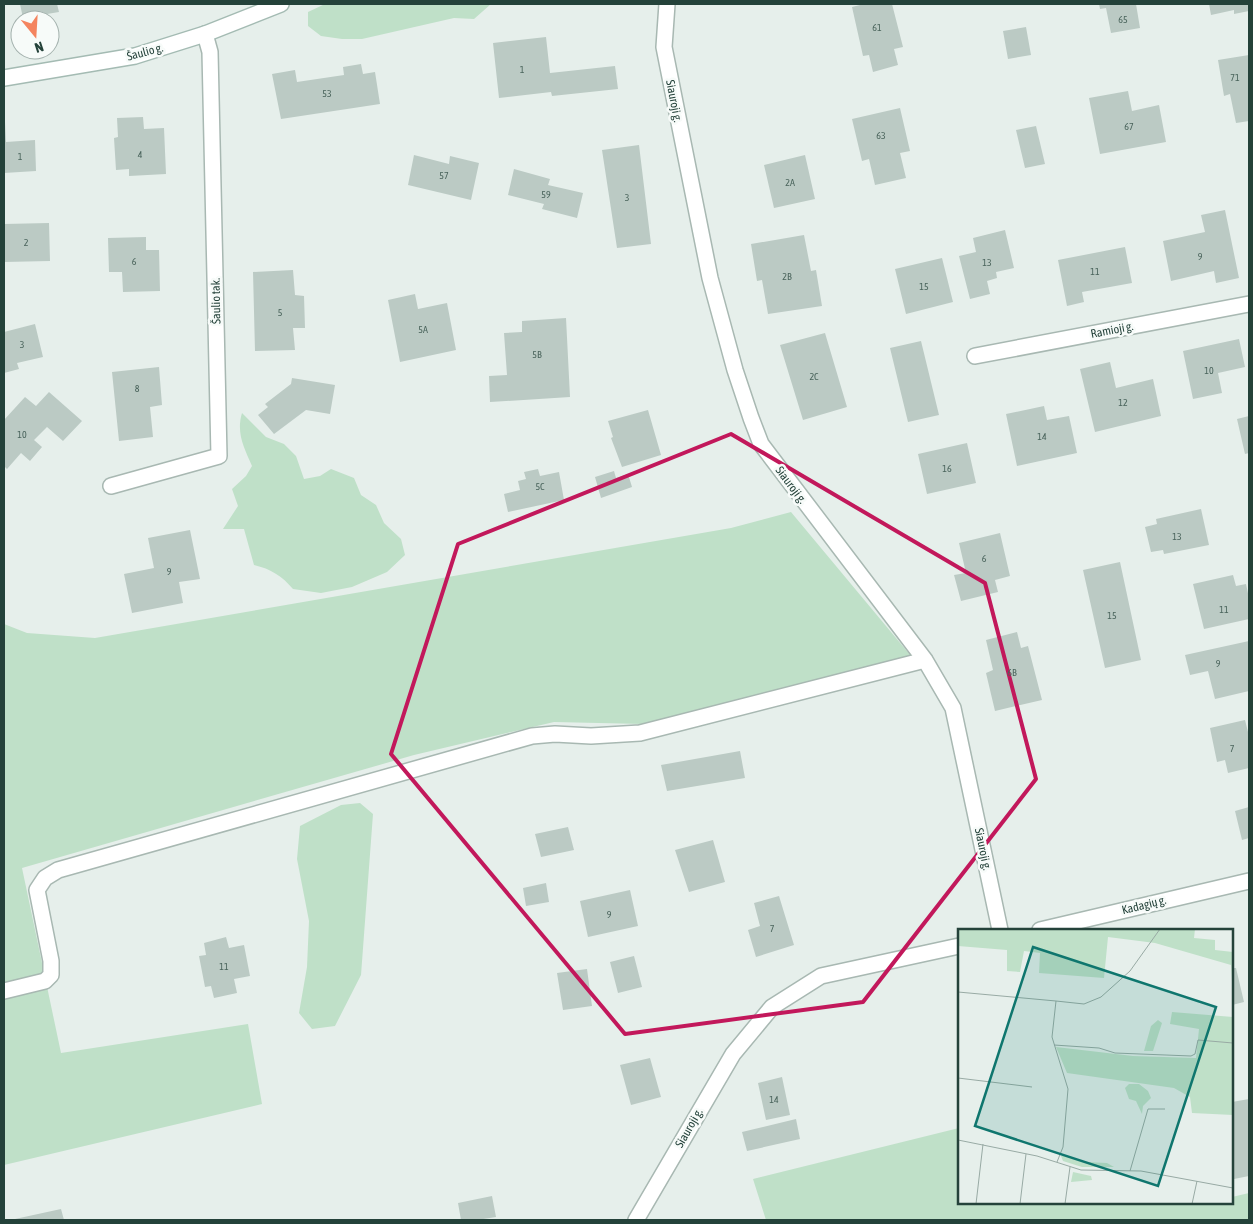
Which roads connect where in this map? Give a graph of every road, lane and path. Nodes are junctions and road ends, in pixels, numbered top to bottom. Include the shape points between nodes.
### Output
1 (281, 4) edge
2 (667, 4) edge
3 (204, 34) junction
4 (4, 78) edge
5 (1249, 304) edge
6 (975, 356) dead end
7 (111, 486) dead end
8 (925, 660) junction
9 (1249, 881) edge
10 (1000, 929) edge
11 (1044, 929) edge
12 (958, 946) edge
13 (4, 991) edge
14 (636, 1220) edge

1 - 3 street, Šaulio g.
2 - 8 street, Siauroji g. via 664,47 710,278 735,370 761,444
3 - 4 street, Šaulio g. via 135,56
3 - 7 street, Šaulio tak. via 210,52 219,456
5 - 6 street, Ramioji g.
8 - 10 street, Siauroji g. via 953,708
8 - 13 street via 640,733 532,736 58,870 45,878 37,890 51,975 45,981
9 - 11 street, Kadagių g.
12 - 14 street, Siauroji g. via 821,976 772,1007 733,1054

